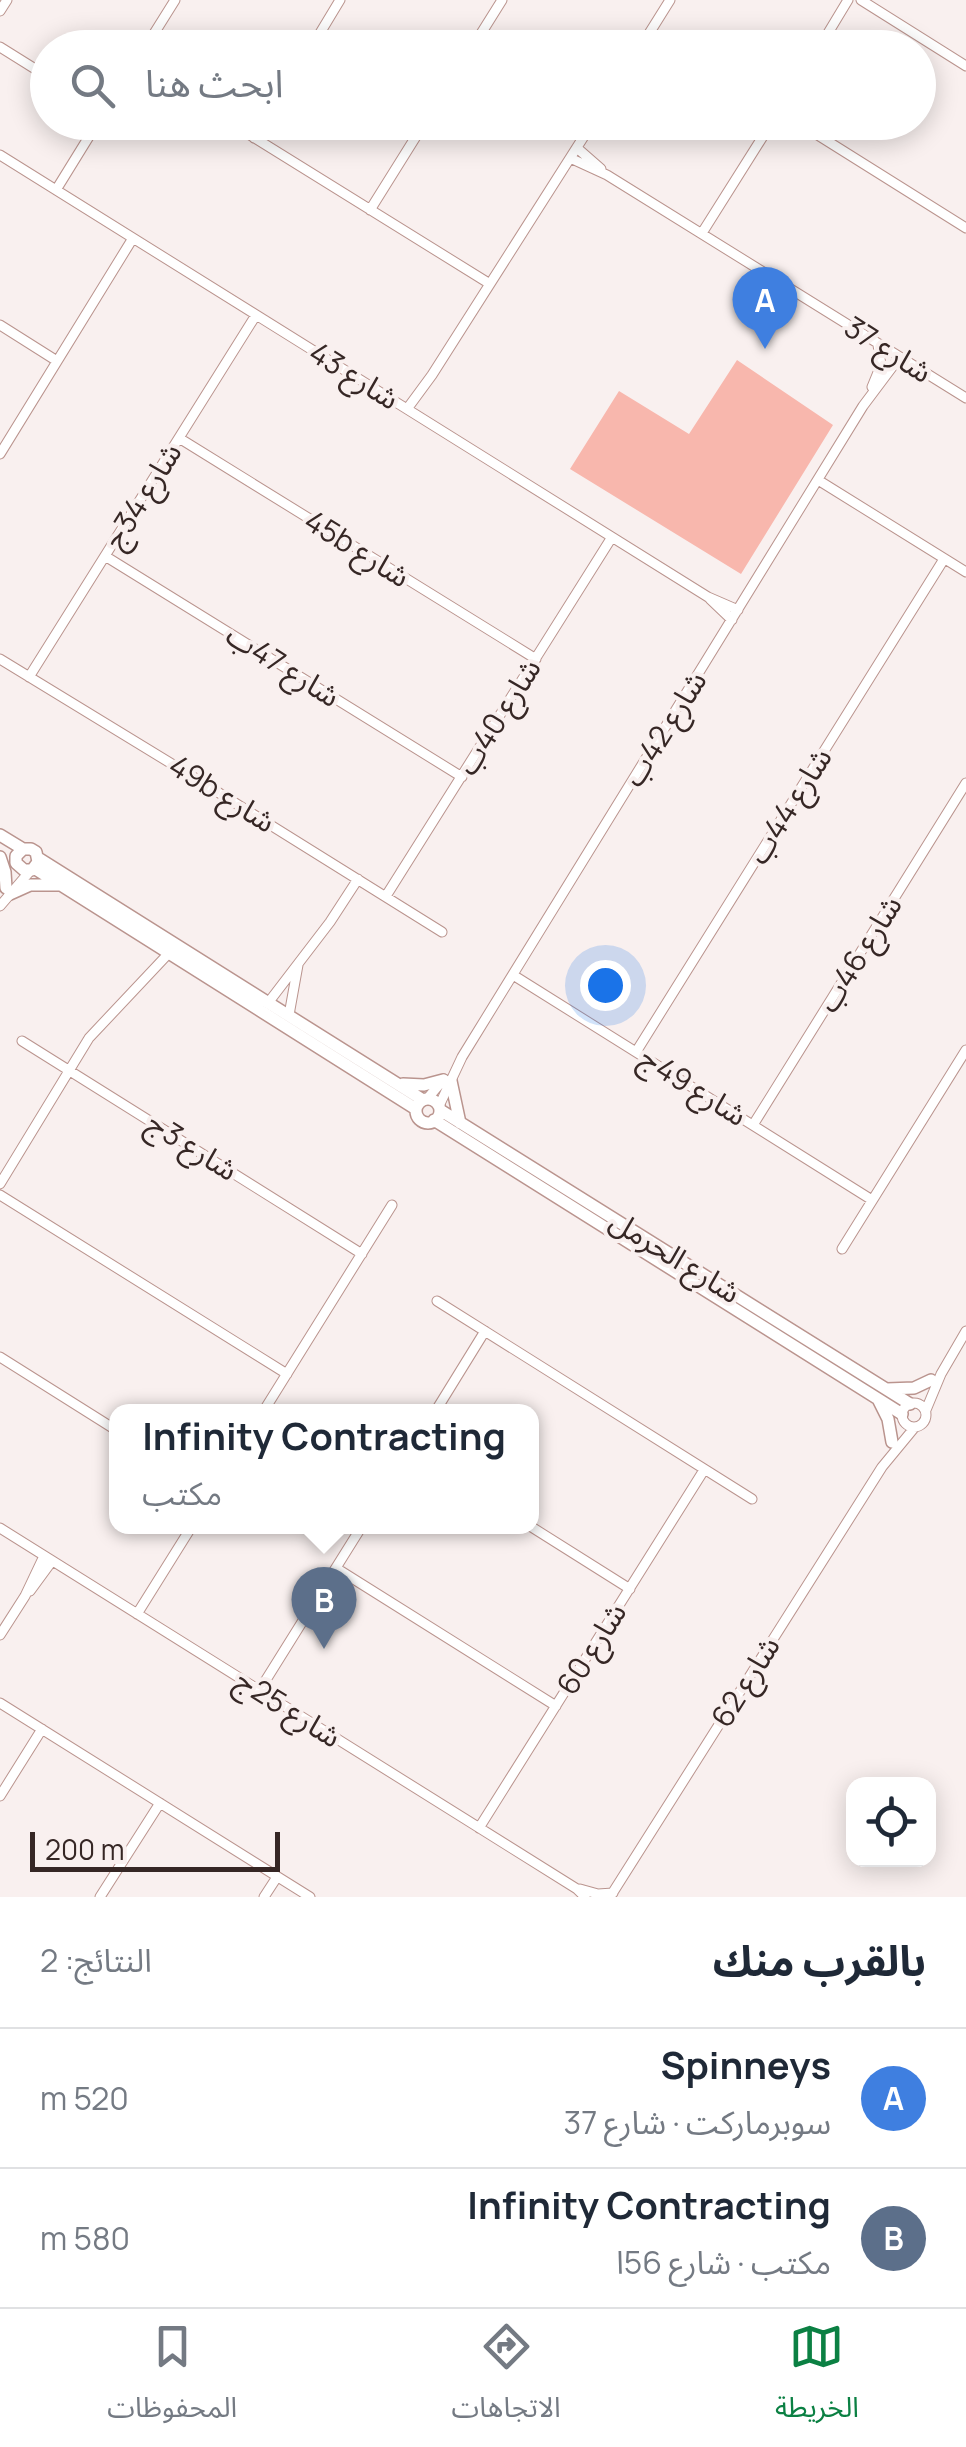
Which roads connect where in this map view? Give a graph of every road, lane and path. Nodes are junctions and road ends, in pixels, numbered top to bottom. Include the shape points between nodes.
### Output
1 (7, 0) edge
2 (175, 0) edge
3 (340, 0) edge
4 (502, 0) edge
5 (670, 0) edge
6 (848, 0) edge
7 (860, 0) edge
8 (0, 12) edge
9 (156, 30) edge
10 (321, 30) edge
11 (483, 30) edge
12 (651, 30) edge
13 (830, 30) edge
14 (908, 30) edge
15 (0, 47) edge
16 (936, 47) edge
17 (30, 66) edge
18 (966, 66) edge
19 (87, 140) edge
20 (257, 140) edge
21 (414, 140) edge
22 (582, 140) edge
23 (761, 140) edge
24 (826, 140) edge
25 (574, 153) junction
26 (0, 155) edge
27 (56, 190) junction
28 (370, 210) junction
29 (966, 228) edge
30 (702, 233) junction
31 (133, 238) junction
32 (490, 284) junction
33 (256, 315) junction
34 (0, 325) edge
35 (878, 345) junction
36 (900, 358) junction
37 (57, 360) junction
38 (966, 398) edge
39 (867, 399) junction
40 (410, 411) junction
41 (179, 438) junction
42 (0, 454) edge
43 (818, 480) junction
44 (612, 537) junction
45 (105, 556) junction
46 (944, 559) junction
47 (966, 572) edge
48 (735, 615) junction
49 (0, 659) edge
50 (536, 659) junction
51 (29, 677) junction
52 (462, 777) junction
53 (966, 784) edge
54 (1, 841) edge
55 (18, 857) junction
56 (35, 865) junction
57 (358, 879) junction
58 (61, 886) junction
59 (386, 896) junction
60 (4, 897) edge
61 (442, 932) dead end
62 (169, 953) junction
63 (298, 962) junction
64 (513, 975) junction
65 (268, 1003) junction
66 (289, 1016) junction
67 (22, 1041) dead end
68 (966, 1050) edge
69 (636, 1052) junction
70 (70, 1071) junction
71 (447, 1080) junction
72 (396, 1082) junction
73 (422, 1102) junction
74 (438, 1112) junction
75 (460, 1123) junction
76 (753, 1125) junction
77 (0, 1184) edge
78 (0, 1196) edge
79 (872, 1200) junction
80 (392, 1205) dead end
81 (842, 1249) dead end
82 (362, 1254) junction
83 (436, 1301) dead end
84 (486, 1331) junction
85 (966, 1331) edge
86 (0, 1357) edge
87 (950, 1357) junction
88 (286, 1374) junction
89 (931, 1380) junction
90 (881, 1393) junction
91 (268, 1404) edge
92 (440, 1404) edge
93 (907, 1410) junction
94 (926, 1410) junction
95 (109, 1426) edge
96 (915, 1427) junction
97 (892, 1442) junction
98 (882, 1467) junction
99 (704, 1470) junction
100 (752, 1499) dead end
101 (0, 1528) edge
102 (539, 1532) edge
103 (187, 1534) edge
104 (357, 1534) edge
105 (48, 1558) junction
106 (336, 1568) junction
107 (630, 1590) junction
108 (137, 1614) junction
109 (0, 1635) edge
110 (260, 1690) junction
111 (0, 1704) edge
112 (556, 1706) junction
113 (42, 1730) junction
114 (0, 1796) edge
115 (160, 1803) junction
116 (479, 1828) junction
117 (277, 1876) junction
118 (577, 1888) junction
119 (612, 1895) edge
120 (100, 1897) edge
121 (264, 1897) edge
122 (310, 1897) edge
123 (586, 1897) edge

1 - 8 street
2 - 9 street
3 - 10 street
4 - 11 street
5 - 12 street
6 - 13 street
7 - 14 street
15 - 17 street
16 - 18 street
19 - 27 street
20 - 28 street
21 - 28 street
22 - 25 street
23 - 30 street
24 - 29 street
25 - 30 street, شارع 37
25 - 32 street
26 - 27 street, شارع 43
27 - 31 street, شارع 43
28 - 32 street
30 - 35 street, شارع 37
31 - 33 street, شارع 43
31 - 37 street
32 - 40 street
33 - 40 street, شارع 43
33 - 41 street, شارع 34ج
34 - 37 street
35 - 36 street, شارع 37
35 - 39 street, شارع 42ب via 879,371
36 - 38 street, شارع 37
36 - 39 street, شارع 42ب
37 - 42 street
39 - 43 street, شارع 42ب
40 - 44 street, شارع 43
41 - 45 street, شارع 34ج
41 - 50 street, 45b شارع
43 - 46 street
43 - 48 street, شارع 42ب
44 - 48 street, شارع 43
44 - 50 street, شارع 40ب
45 - 51 street, شارع 34ج
45 - 52 street, شارع 47ب
46 - 47 street
46 - 69 street, شارع 44ب
48 - 64 street, شارع 42ب
49 - 51 street, 49b شارع
50 - 52 street, شارع 40ب
51 - 57 street, 49b شارع
52 - 59 street, شارع 40ب
53 - 76 street, شارع 46ب
54 - 55 street
54 - 60 street
55 - 56 street via 24,870
55 - 56 street via 31,849
55 - 60 street
56 - 58 street
56 - 60 street
56 - 65 street
57 - 59 street, 49b شارع
57 - 63 street
58 - 60 street via 30,885
58 - 62 street
59 - 61 street, 49b شارع
62 - 70 street via 89,1038
62 - 73 street
63 - 65 street
63 - 66 street
64 - 69 street, شارع 49ج
64 - 71 street, شارع 42ب
65 - 66 street
66 - 72 street
67 - 70 street, شارع 3ج
68 - 79 street
69 - 76 street, شارع 49ج
70 - 77 street
70 - 82 street, شارع 3ج
71 - 72 street
71 - 73 street, شارع 42ب
71 - 74 street, شارع 42ب
71 - 75 street
72 - 73 street
73 - 74 street via 434,1101
73 - 74 street via 422,1120
74 - 75 street, شارع الحرمل
74 - 90 street, شارع الحرمل
75 - 90 street, شارع الحرمل
76 - 79 street, شارع 49ج
78 - 88 street
79 - 81 street
80 - 82 street
82 - 88 street
83 - 84 street
84 - 92 street
84 - 99 street
85 - 87 street
86 - 95 street
87 - 89 street, شارع 62
87 - 94 street
88 - 91 street
89 - 90 street
89 - 93 street, شارع 62
90 - 93 street, شارع الحرمل
90 - 97 street
93 - 94 street via 920,1404
93 - 96 street via 909,1426
93 - 97 street, شارع 62
94 - 96 street
96 - 98 street, شارع 62
97 - 98 street, شارع 62
98 - 119 street, شارع 62
99 - 100 street
99 - 107 street, شارع 60
101 - 105 street, شارع 25ج
102 - 107 street
103 - 108 street
104 - 106 street
105 - 108 street, شارع 25ج
105 - 109 street
106 - 110 street
106 - 112 street
107 - 112 street, شارع 60
108 - 110 street, شارع 25ج
110 - 116 street, شارع 25ج
111 - 113 street
112 - 116 street, شارع 60
113 - 114 street
113 - 115 street
115 - 117 street
115 - 120 street
116 - 118 street, شارع 25ج
117 - 121 street
117 - 122 street
118 - 119 street, شارع 25ج
118 - 123 street, شارع 25ج

